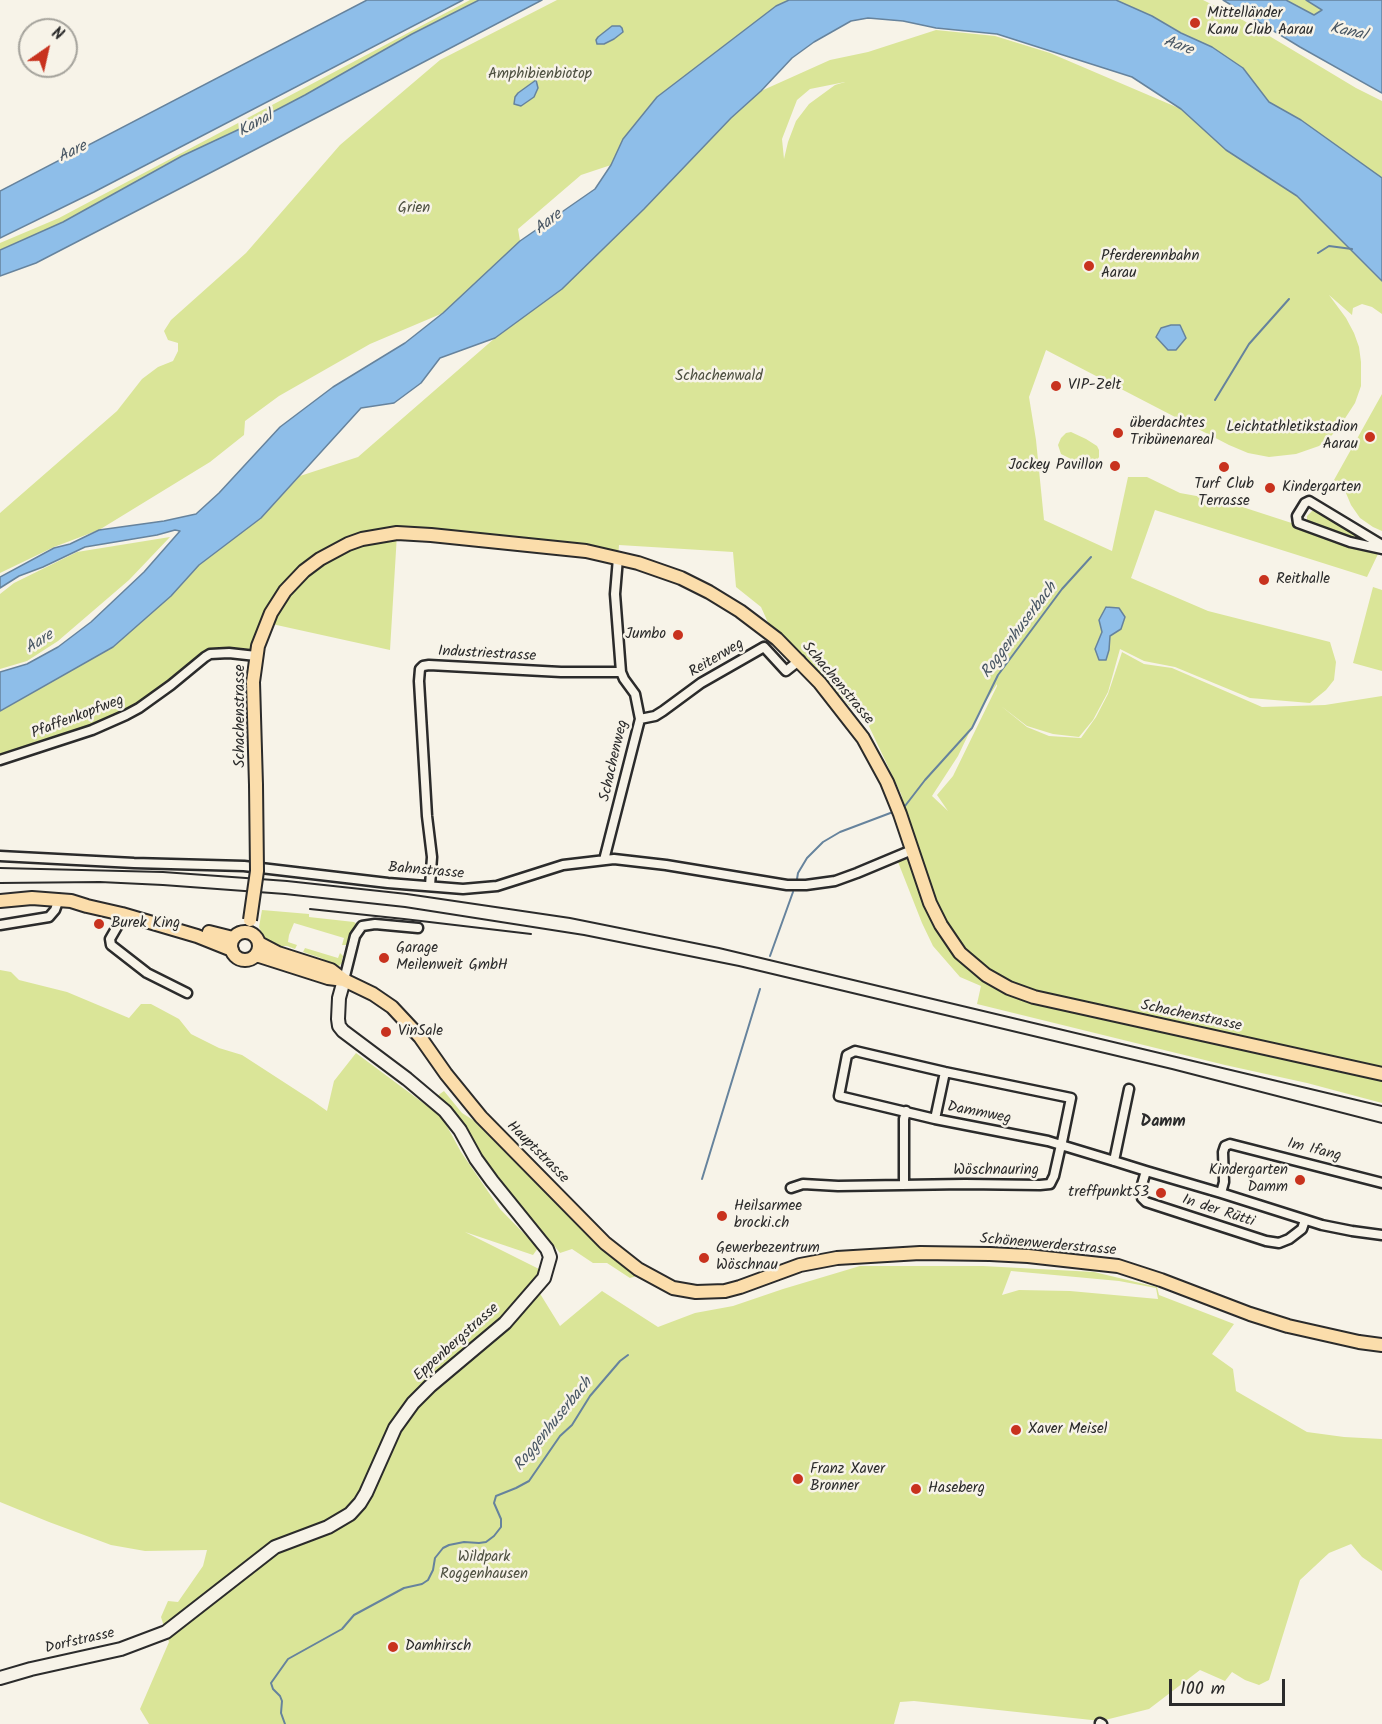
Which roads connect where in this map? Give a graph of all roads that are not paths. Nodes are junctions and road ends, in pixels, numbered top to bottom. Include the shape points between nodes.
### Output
1 (1382, 544) edge
2 (1382, 549) edge
3 (618, 558) junction
4 (256, 656) junction
5 (800, 660) junction
6 (621, 672) junction
7 (640, 719) junction
8 (0, 760) edge
9 (912, 850) junction
10 (0, 856) edge
11 (604, 860) junction
12 (430, 886) junction
13 (65, 900) junction
14 (0, 901) edge
15 (122, 914) junction
16 (0, 925) edge
17 (249, 926) junction
18 (418, 928) dead end
19 (232, 944) junction
20 (257, 949) junction
21 (344, 980) junction
22 (187, 993) dead end
23 (945, 1072) junction
24 (1382, 1074) edge
25 (1129, 1089) dead end
26 (839, 1096) joint
27 (906, 1111) junction
28 (935, 1119) junction
29 (1061, 1145) junction
30 (1114, 1161) junction
31 (1146, 1171) junction
32 (1382, 1183) edge
33 (904, 1185) junction
34 (791, 1188) dead end
35 (1221, 1193) junction
36 (1305, 1220) junction
37 (1382, 1235) edge
38 (740, 1287) joint
39 (1382, 1345) edge
40 (166, 1632) joint
41 (0, 1678) edge

1 - 2 street via 1309,501 1297,516 1298,524
3 - 4 main road, Schachenstrasse via 586,551 430,535 397,533 362,539 320,559 285,591 271,613
3 - 5 main road, Schachenstrasse via 658,569 709,592 759,624
3 - 6 street via 615,594
4 - 8 street, Pfaffenkopfweg via 210,654 140,708 92,730
4 - 17 main road, Schachenstrasse, bridge via 253,682 257,871
5 - 7 street, Reiterweg via 786,671 764,647 701,683 655,716
5 - 9 main road, Schachenstrasse via 863,738 887,782
6 - 7 street, Schachenweg via 635,694
6 - 12 street, Industriestrasse via 429,665 420,669 432,857
7 - 11 street, Schachenweg
9 - 11 street, Bahnstrasse via 820,884 787,885 666,864
9 - 24 main road, Schachenstrasse via 930,903 947,936 976,968 1009,988 1064,1004
10 - 12 street, Bahnstrasse via 244,866
11 - 12 street, Bahnstrasse via 563,865 497,886 463,890
13 - 14 main road
13 - 15 main road
13 - 16 street via 49,917
13 - 19 main road via 111,904
15 - 19 main road
15 - 22 street via 111,945 147,973
17 - 19 main road
17 - 20 main road
18 - 21 street via 372,923 362,926 355,936
19 - 20 main road, Hauptstrasse via 236,957 244,960
20 - 21 main road, Hauptstrasse via 328,978
21 - 38 main road, Hauptstrasse via 373,994 401,1016 481,1117 626,1261 683,1290 711,1293
21 - 40 street, Eppenbergstrasse via 339,998 339,1026 445,1111 492,1181 547,1249 549,1266 544,1278 505,1323 430,1386 407,1411 355,1510 327,1527 275,1547
23 - 26 street, Wöschnauring via 855,1051 847,1055
23 - 28 street
23 - 29 street, Wöschnauring via 1071,1098
25 - 30 street
26 - 27 street, Dammweg
27 - 28 street, Dammweg
27 - 33 street
28 - 29 street, Dammweg
29 - 30 street, Dammweg
29 - 33 street, Wöschnauring via 1050,1184
30 - 31 street, Dammweg
31 - 35 street, Dammweg
31 - 36 street, In der Rütti via 1141,1188 1146,1202 1266,1242 1289,1239 1302,1229
32 - 35 street, Im Ifang via 1230,1144 1223,1152
33 - 34 street, Wöschnauring via 803,1184
35 - 36 street, Dammweg
36 - 37 street, Dammweg
38 - 39 main road, Schönenwerderstrasse via 800,1265 837,1258 920,1253 1028,1256 1127,1269 1270,1321
40 - 41 street, Dorfstrasse via 121,1649

